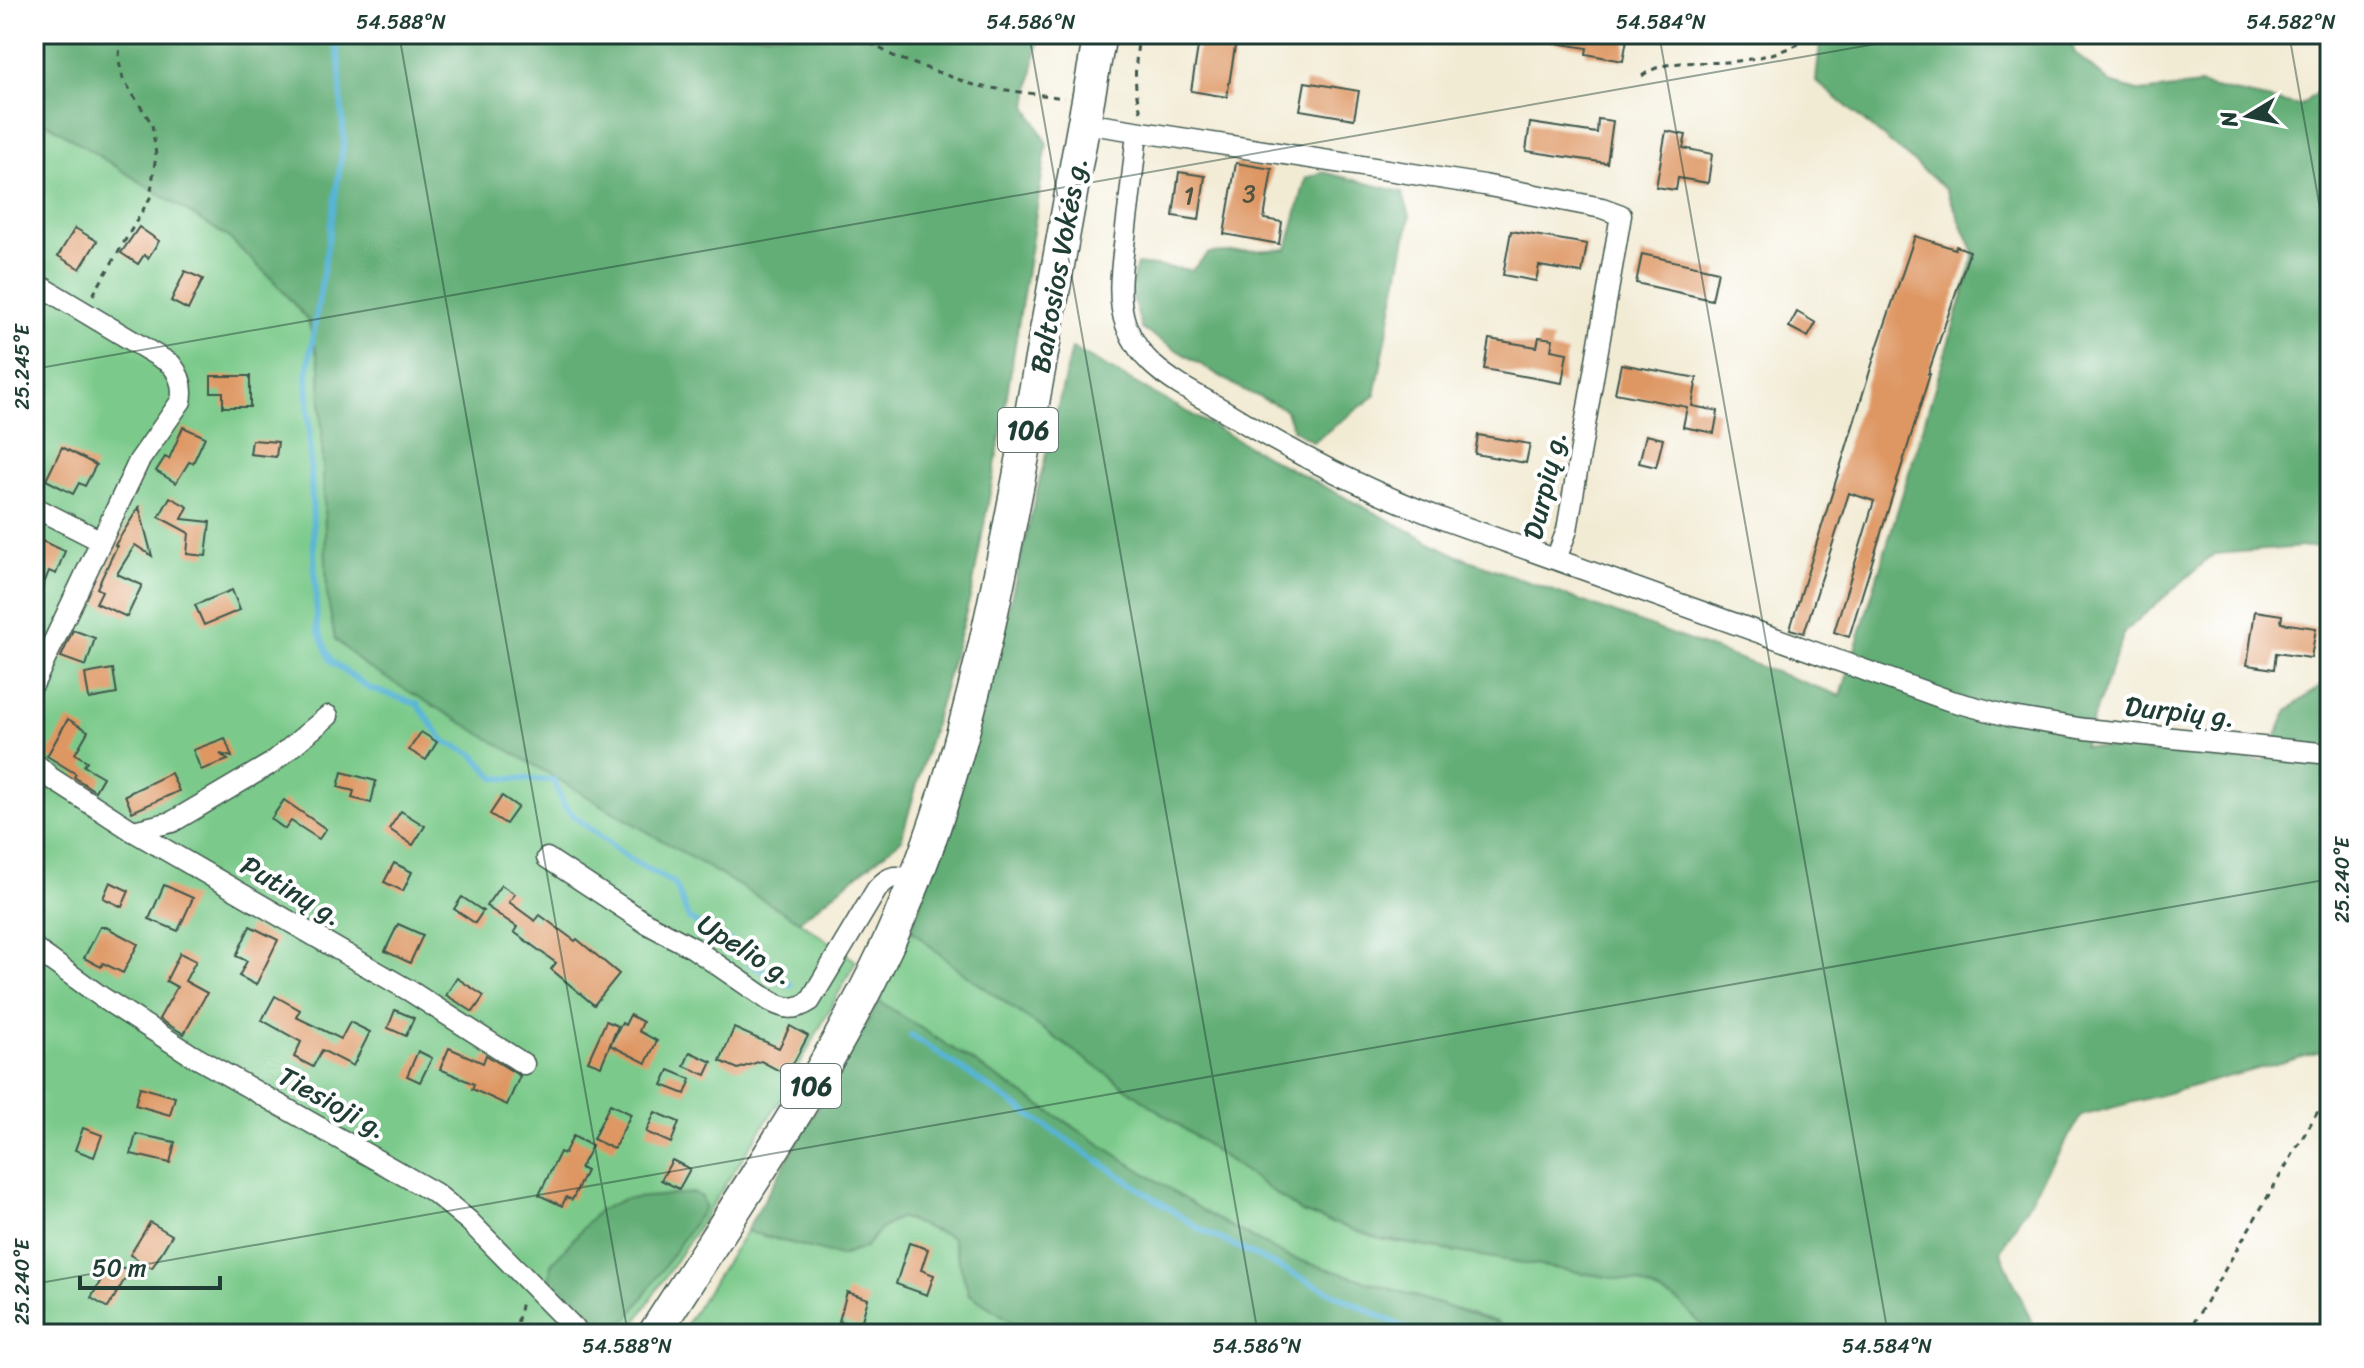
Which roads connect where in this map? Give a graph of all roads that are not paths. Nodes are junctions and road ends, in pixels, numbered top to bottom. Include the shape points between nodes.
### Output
1 (1100, 34) edge
2 (1086, 112) junction
3 (1143, 132) junction
4 (34, 282) edge
5 (34, 507) edge
6 (101, 541) junction
7 (1556, 559) junction
8 (34, 683) edge
9 (328, 716) dead end
10 (2330, 754) edge
11 (34, 762) edge
12 (133, 831) junction
13 (547, 858) dead end
14 (915, 881) junction
15 (34, 948) edge
16 (524, 1064) dead end
17 (580, 1334) edge
18 (654, 1334) edge

1 - 2 main road, Baltosios Vokės g. / 106
2 - 3 street, Durpių g.
2 - 14 main road, Baltosios Vokės g. / 106 via 980,662
3 - 7 street via 1121,274 1122,302 1136,346 1153,365 1257,431 1350,481
3 - 7 street, Durpių g. via 1484,185 1621,215 1567,530
4 - 6 street via 177,372 181,401 139,461
5 - 6 street
6 - 8 street
7 - 10 street, Durpių g. via 1948,700 2012,717
9 - 12 street via 272,763 201,805 172,822
11 - 12 street, Putinų g.
12 - 16 street, Putinų g. via 410,991
13 - 14 street, Upelio g. via 770,1001 794,1009 810,1001 885,880 895,876
14 - 18 main road, 106 via 828,1059
15 - 17 street, Tiesioji g. via 190,1054 435,1193

